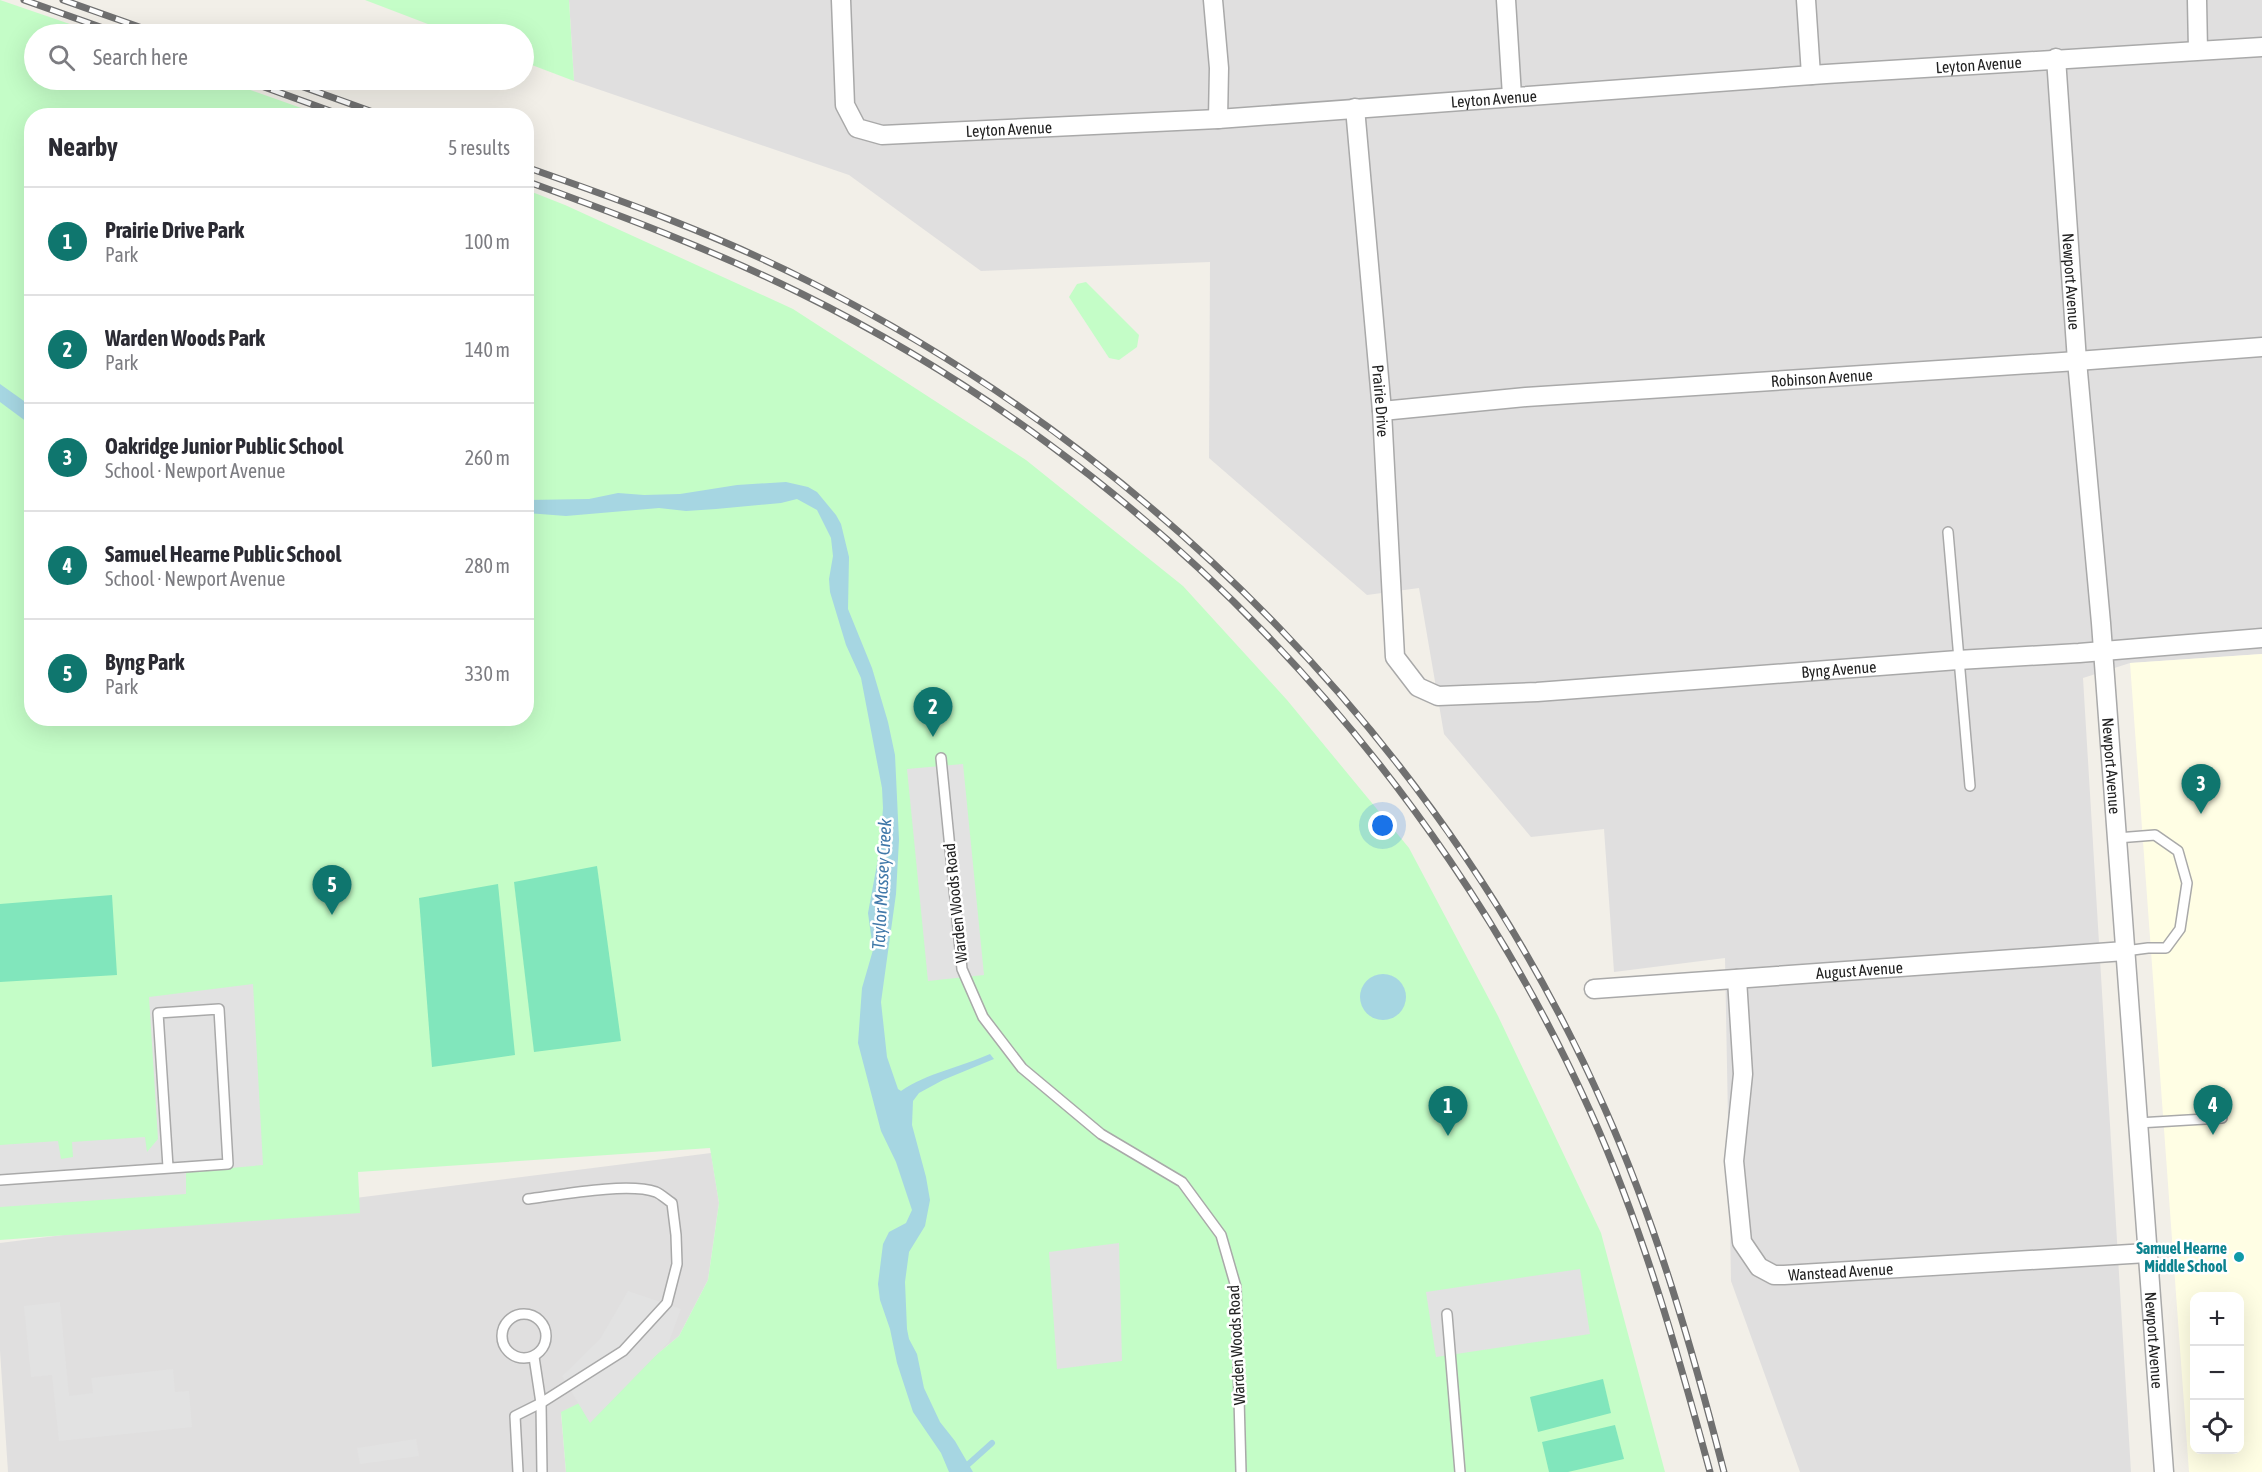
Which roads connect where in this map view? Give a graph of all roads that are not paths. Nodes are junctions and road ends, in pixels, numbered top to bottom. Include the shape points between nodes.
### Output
1 (841, 0) edge
2 (1213, 0) edge
3 (1506, 0) edge
4 (1806, 0) edge
5 (2197, 0) edge
6 (2262, 47) edge
7 (2198, 50) junction
8 (2056, 58) junction
9 (1811, 75) junction
10 (1512, 96) junction
11 (1355, 108) junction
12 (1218, 119) junction
13 (2262, 346) edge
14 (2077, 361) junction
15 (1382, 411) junction
16 (1948, 532) dead end
17 (2262, 638) edge
18 (2103, 651) junction
19 (1958, 660) junction
20 (1418, 687) joint
21 (941, 758) dead end
22 (1970, 786) dead end
23 (2117, 838) junction
24 (2125, 951) junction
25 (1737, 979) junction
26 (1594, 989) dead end
27 (2222, 1118) dead end
28 (2138, 1123) junction
29 (168, 1167) junction
30 (0, 1180) edge
31 (528, 1199) dead end
32 (2147, 1253) junction
33 (1447, 1314) dead end
34 (534, 1357) junction
35 (541, 1403) junction
36 (518, 1472) edge
37 (542, 1472) edge
38 (1241, 1472) edge
39 (1460, 1472) edge
40 (2163, 1472) edge

1 - 12 street, Leyton Avenue via 845,105 857,128 882,135
2 - 12 street via 1219,68
3 - 10 street
4 - 9 street
5 - 7 street
6 - 7 street, Leyton Avenue
7 - 8 street, Leyton Avenue
8 - 9 street, Leyton Avenue
8 - 14 street, Newport Avenue
9 - 10 street, Leyton Avenue
10 - 11 street, Leyton Avenue
11 - 12 street, Leyton Avenue
11 - 15 street, Prairie Drive
13 - 14 street, Robinson Avenue
14 - 15 street, Robinson Avenue via 1538,396
14 - 18 street, Newport Avenue
15 - 20 street, Prairie Drive via 1395,657
16 - 19 lane
17 - 18 street, Byng Avenue
18 - 19 street, Byng Avenue
18 - 23 street, Newport Avenue
19 - 20 street, Byng Avenue via 1526,693 1438,696
19 - 22 lane
21 - 38 lane, Warden Woods Road via 962,969 983,1017 1022,1068 1101,1134 1182,1182 1221,1235 1236,1287
23 - 24 street, Newport Avenue
23 - 24 lane via 2155,835 2178,851 2187,883 2180,929 2166,948
24 - 25 street, August Avenue
24 - 28 street, Newport Avenue
25 - 26 street, August Avenue
25 - 32 street, Wanstead Avenue via 1743,1074 1734,1161 1742,1242 1758,1267 1784,1275
27 - 28 lane
28 - 32 street, Newport Avenue
29 - 29 lane via 228,1164 219,1009 158,1013
29 - 30 lane
31 - 35 lane via 579,1192 657,1192 672,1203 676,1235 677,1264 667,1302 623,1352
32 - 40 street, Newport Avenue
33 - 39 lane
34 - 34 lane via 516,1358 503,1346 502,1328 515,1314 533,1314 546,1326 546,1344
34 - 35 lane
35 - 36 lane via 515,1416
35 - 37 lane

